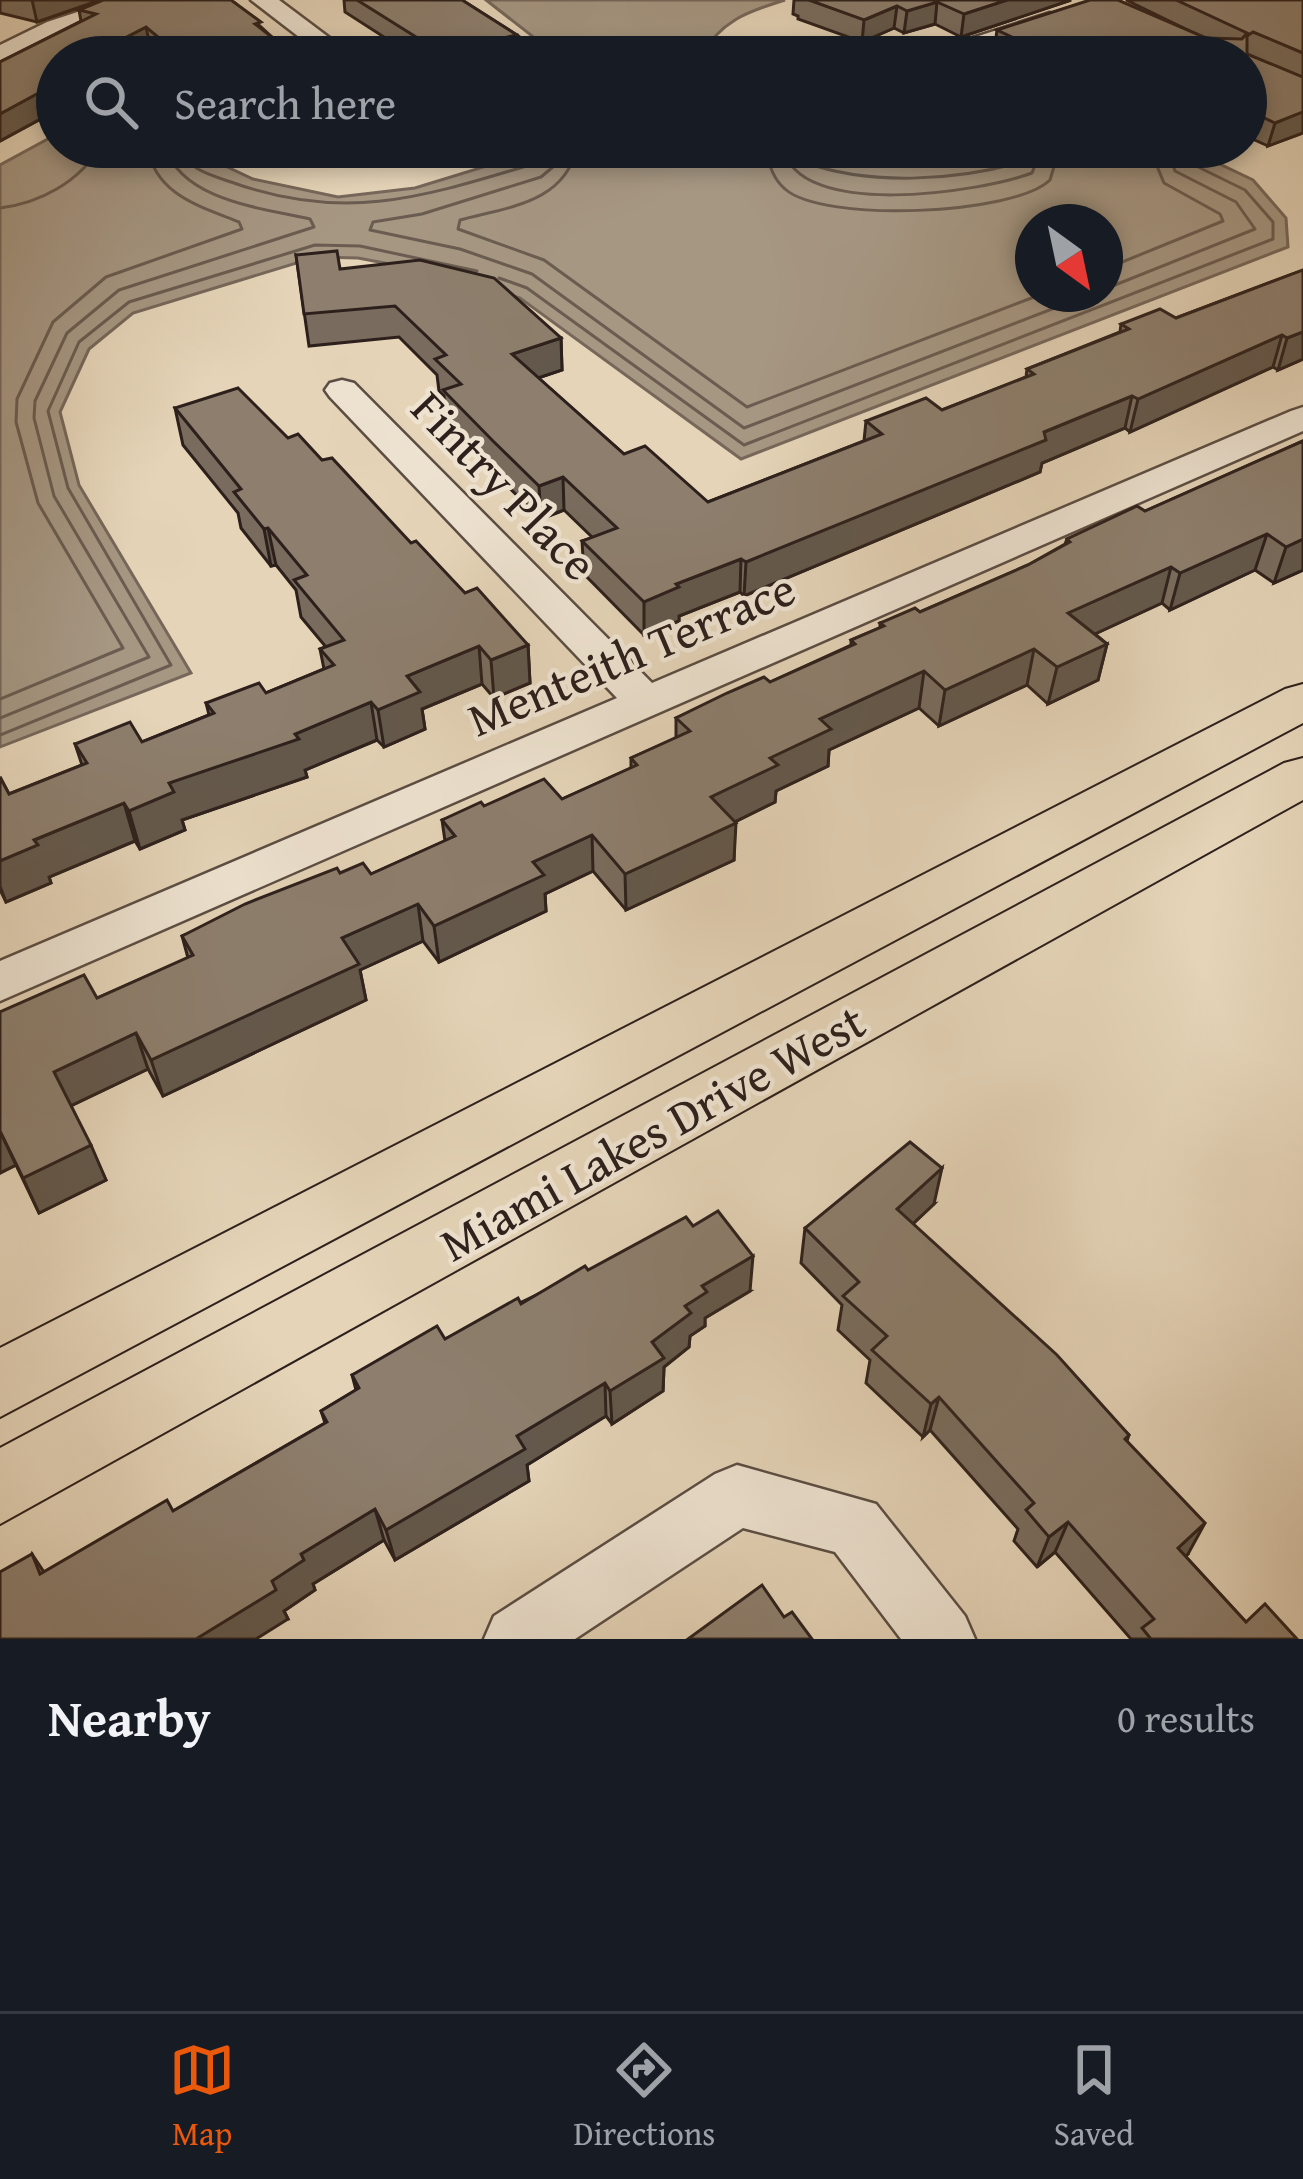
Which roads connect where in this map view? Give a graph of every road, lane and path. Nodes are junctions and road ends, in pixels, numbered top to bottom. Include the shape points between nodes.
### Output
1 (139, 0) edge
2 (262, 0) edge
3 (1084, 10) edge
4 (313, 36) edge
5 (1005, 36) edge
6 (4, 50) edge
7 (342, 390) dead end
8 (1303, 418) edge
9 (1303, 701) edge
10 (646, 702) junction
11 (1303, 776) edge
12 (0, 982) edge
13 (0, 1384) edge
14 (0, 1488) edge
15 (517, 1639) edge
16 (942, 1639) edge

1 - 6 street
2 - 4 street
3 - 5 street
7 - 10 street, Fintry Place
8 - 10 street, Menteith Terrace
9 - 13 main road, Miami Lakes Drive West
10 - 12 street, Menteith Terrace
11 - 14 main road, Miami Lakes Drive West
15 - 16 street via 737,1496 854,1526

